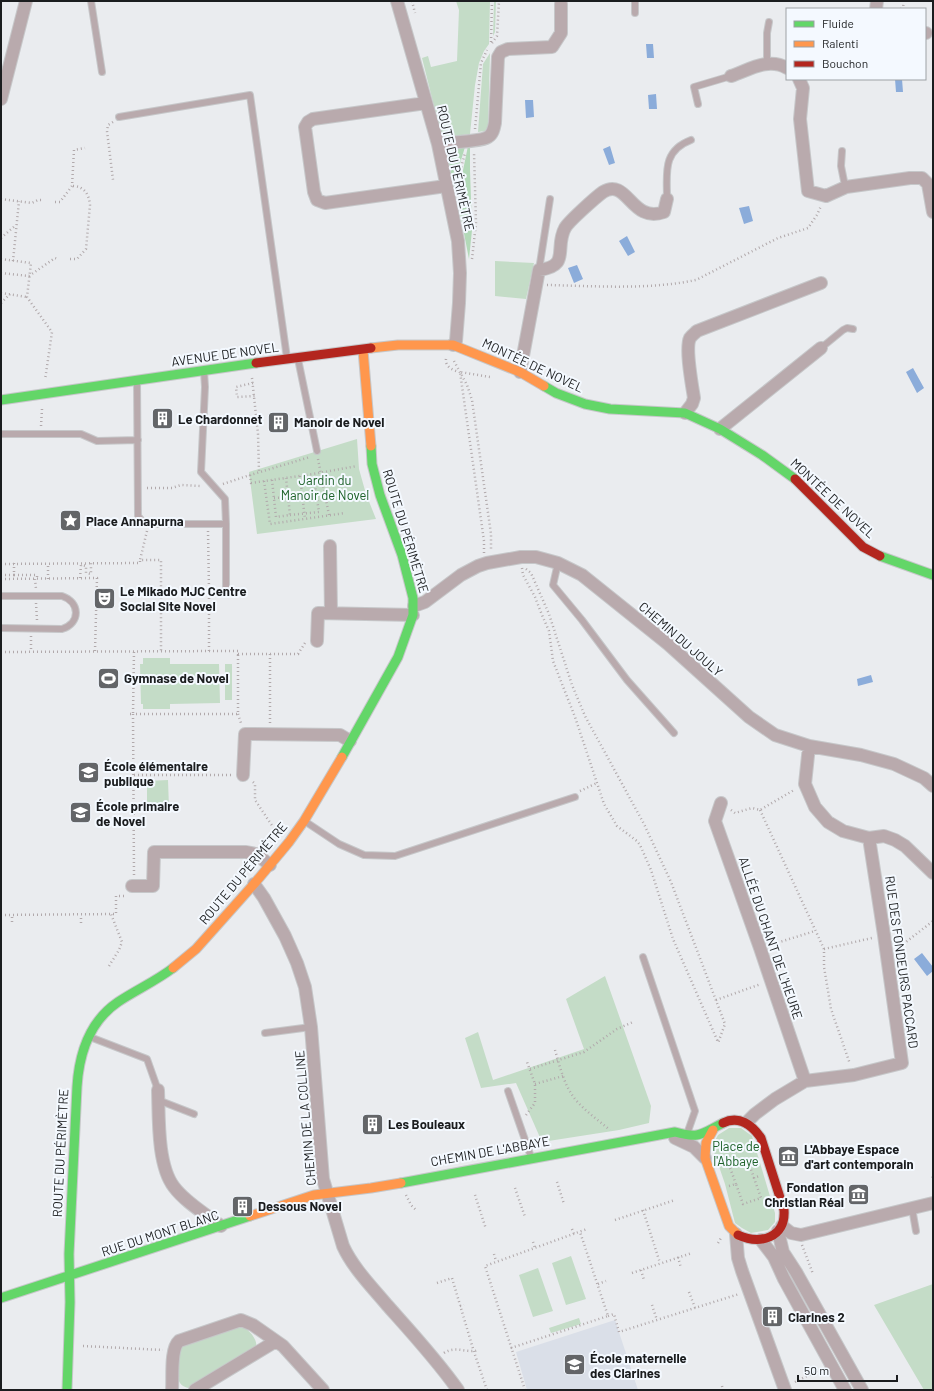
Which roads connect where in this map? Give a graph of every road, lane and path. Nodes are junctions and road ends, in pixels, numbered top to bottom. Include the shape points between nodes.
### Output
1 (26, 1) edge
2 (91, 1) edge
3 (397, 1) edge
4 (492, 1) edge
5 (635, 1) edge
6 (561, 4) dead end
7 (635, 13) dead end
8 (769, 22) dead end
9 (498, 58) junction
10 (767, 63) junction
11 (786, 67) edge
12 (102, 72) dead end
13 (731, 76) joint
14 (799, 80) edge
15 (1, 99) edge
16 (426, 104) junction
17 (698, 104) dead end
18 (119, 117) joint
19 (691, 140) dead end
20 (468, 141) junction
21 (438, 144) junction
22 (85, 148) dead end
23 (842, 151) dead end
24 (113, 180) dead end
25 (845, 184) junction
26 (72, 186) junction
27 (446, 186) junction
28 (459, 190) dead end
29 (932, 193) edge
30 (826, 196) junction
31 (1, 199) edge
32 (550, 199) dead end
33 (667, 199) joint
34 (42, 200) dead end
35 (19, 201) junction
36 (55, 202) dead end
37 (933, 212) edge
38 (17, 225) junction
39 (1, 238) edge
40 (1, 259) edge
41 (58, 259) dead end
42 (70, 259) dead end
43 (13, 261) junction
44 (539, 270) junction
45 (1, 273) edge
46 (29, 276) junction
47 (821, 283) dead end
48 (537, 285) junction
49 (1, 293) edge
50 (10, 294) junction
51 (26, 297) junction
52 (1, 303) edge
53 (853, 329) dead end
54 (453, 345) junction
55 (821, 348) joint
56 (363, 350) junction
57 (298, 358) junction
58 (287, 359) junction
59 (204, 370) junction
60 (460, 372) junction
61 (520, 372) junction
62 (491, 377) dead end
63 (138, 380) junction
64 (42, 394) junction
65 (254, 396) junction
66 (1, 400) edge
67 (686, 414) junction
68 (720, 429) junction
69 (1, 434) edge
70 (41, 434) junction
71 (138, 440) junction
72 (317, 451) dead end
73 (372, 464) junction
74 (259, 472) junction
75 (322, 472) junction
76 (313, 474) junction
77 (250, 475) junction
78 (300, 476) junction
79 (286, 478) junction
80 (272, 480) junction
81 (264, 481) junction
82 (215, 487) junction
83 (138, 488) junction
84 (288, 497) junction
85 (274, 498) junction
86 (345, 513) dead end
87 (304, 514) junction
88 (290, 515) junction
89 (329, 515) junction
90 (304, 519) junction
91 (148, 524) junction
92 (208, 524) junction
93 (226, 524) junction
94 (330, 546) dead end
95 (492, 556) dead end
96 (485, 557) dead end
97 (67, 560) dead end
98 (140, 560) junction
99 (67, 563) junction
100 (558, 563) junction
101 (1, 564) edge
102 (14, 564) junction
103 (48, 564) junction
104 (91, 564) junction
105 (1, 575) edge
106 (14, 575) junction
107 (933, 575) edge
108 (80, 578) junction
109 (36, 579) junction
110 (48, 579) junction
111 (1, 580) edge
112 (209, 591) junction
113 (226, 591) joint
114 (1, 596) edge
115 (36, 596) junction
116 (414, 611) junction
117 (331, 613) junction
118 (1, 628) edge
119 (34, 629) junction
120 (317, 641) joint
121 (95, 651) junction
122 (134, 651) junction
123 (161, 651) junction
124 (209, 651) junction
125 (1, 652) edge
126 (31, 652) junction
127 (238, 654) junction
128 (270, 654) junction
129 (132, 714) junction
130 (674, 733) dead end
131 (270, 735) junction
132 (350, 741) junction
133 (809, 746) junction
134 (134, 775) junction
135 (243, 775) junction
136 (597, 782) junction
137 (805, 784) junction
138 (933, 786) edge
139 (575, 797) joint
140 (721, 803) joint
141 (760, 810) junction
142 (304, 821) junction
143 (869, 838) junction
144 (289, 842) junction
145 (270, 865) junction
146 (933, 873) edge
147 (254, 884) junction
148 (133, 886) junction
149 (111, 914) junction
150 (1, 915) edge
151 (12, 915) junction
152 (81, 915) junction
153 (933, 921) edge
154 (12, 922) dead end
155 (81, 923) dead end
156 (816, 931) junction
157 (884, 935) junction
158 (760, 948) junction
159 (824, 949) junction
160 (888, 956) junction
161 (643, 957) dead end
162 (109, 966) dead end
163 (771, 980) junction
164 (716, 1000) junction
165 (633, 1022) dead end
166 (311, 1027) junction
167 (265, 1033) dead end
168 (89, 1036) junction
169 (554, 1050) dead end
170 (558, 1060) junction
171 (527, 1062) dead end
172 (530, 1069) junction
173 (854, 1075) junction
174 (563, 1076) junction
175 (805, 1081) junction
176 (535, 1084) junction
177 (508, 1091) dead end
178 (158, 1095) junction
179 (194, 1114) dead end
180 (747, 1122) junction
181 (519, 1123) junction
182 (713, 1130) junction
183 (686, 1134) junction
184 (658, 1136) junction
185 (624, 1142) junction
186 (532, 1158) junction
187 (705, 1158) junction
188 (772, 1172) junction
189 (754, 1178) junction
190 (557, 1182) dead end
191 (736, 1184) junction
192 (515, 1188) dead end
193 (716, 1190) junction
194 (327, 1193) junction
195 (405, 1193) dead end
196 (475, 1195) dead end
197 (675, 1200) dead end
198 (933, 1203) edge
199 (564, 1204) dead end
200 (912, 1208) junction
201 (416, 1210) dead end
202 (643, 1210) junction
203 (525, 1217) dead end
204 (615, 1220) dead end
205 (222, 1226) junction
206 (780, 1228) junction
207 (486, 1229) dead end
208 (587, 1229) dead end
209 (572, 1230) dead end
210 (916, 1231) dead end
211 (580, 1232) junction
212 (574, 1234) junction
213 (736, 1234) junction
214 (801, 1235) junction
215 (761, 1240) junction
216 (533, 1242) dead end
217 (535, 1248) junction
218 (692, 1253) dead end
219 (494, 1254) dead end
220 (678, 1257) junction
221 (496, 1261) junction
222 (660, 1264) junction
223 (808, 1264) dead end
224 (681, 1268) dead end
225 (641, 1270) junction
226 (632, 1273) dead end
227 (70, 1276) junction
228 (644, 1280) dead end
229 (606, 1281) dead end
230 (437, 1283) dead end
231 (598, 1284) junction
232 (749, 1290) junction
233 (689, 1292) dead end
234 (1, 1298) edge
235 (464, 1305) dead end
236 (652, 1305) dead end
237 (460, 1306) junction
238 (695, 1308) junction
239 (608, 1316) junction
240 (657, 1320) junction
241 (276, 1341) junction
242 (68, 1346) junction
243 (511, 1348) junction
244 (480, 1350) dead end
245 (174, 1351) junction
246 (447, 1351) dead end
247 (474, 1352) junction
248 (831, 1364) junction
249 (722, 1386) dead end
250 (784, 1389) edge
251 (67, 1390) edge
252 (172, 1390) edge
253 (195, 1390) edge
254 (323, 1390) edge
255 (458, 1390) edge
256 (487, 1390) edge
257 (525, 1390) edge
258 (723, 1390) edge
259 (845, 1390) edge
260 (862, 1390) edge

1 - 15 street
2 - 12 lane
3 - 16 street, ROUTE DU PÉRIMÈTRE
4 - 9 path via 491,44
5 - 7 lane
6 - 9 street via 561,33 552,47 508,49 501,52
8 - 10 lane
9 - 20 street via 494,128 487,137
10 - 11 street
10 - 13 street
13 - 17 lane via 694,87
14 - 30 street via 803,88 800,118 808,191
16 - 21 street, ROUTE DU PÉRIMÈTRE
16 - 27 street via 313,119 308,122 305,127 314,192 317,200 325,203
18 - 24 path via 110,123 107,131
18 - 58 lane via 250,95
19 - 33 lane via 677,148 669,159
20 - 21 street
20 - 28 path via 461,168
21 - 27 street, ROUTE DU PÉRIMÈTRE
22 - 26 path via 74,150
23 - 25 lane via 841,166
25 - 29 street via 922,178
25 - 30 street
26 - 36 path via 60,202
26 - 42 path via 80,186 84,190 90,205 86,249 77,259
27 - 54 street, ROUTE DU PÉRIMÈTRE via 459,251 457,338
29 - 37 street
30 - 48 path via 808,228 778,238 696,280 626,286
31 - 35 path
32 - 44 lane
33 - 44 street via 664,212 656,215 642,211 618,190 603,192 565,228 558,261 554,266
34 - 35 path via 32,203
35 - 38 path
38 - 39 path
38 - 43 path
40 - 43 path
41 - 46 path via 55,258
43 - 46 path via 31,263
44 - 48 street
45 - 46 path
46 - 51 path
47 - 67 street via 697,331 690,338 688,347 694,398
48 - 61 street
49 - 50 path
50 - 51 path
50 - 52 path
51 - 64 path via 52,332
53 - 55 lane via 843,330
54 - 56 street, AVENUE DE NOVEL via 398,345
54 - 60 path via 455,364
54 - 61 street, MONTÉE DE NOVEL
55 - 68 street
56 - 57 street, AVENUE DE NOVEL
56 - 73 street, ROUTE DU PÉRIMÈTRE
57 - 58 street, AVENUE DE NOVEL
57 - 72 lane
58 - 59 street, AVENUE DE NOVEL
59 - 63 street, AVENUE DE NOVEL
59 - 82 lane via 201,472
60 - 62 path
60 - 95 path via 472,400
60 - 96 path
61 - 67 street, MONTÉE DE NOVEL via 556,393 597,407
63 - 64 street, AVENUE DE NOVEL
63 - 71 lane
64 - 66 street, AVENUE DE NOVEL
64 - 70 path
65 - 65 path via 237,397 236,387 253,383
65 - 74 path
67 - 68 street, MONTÉE DE NOVEL
68 - 107 street, MONTÉE DE NOVEL via 795,479 863,547 882,557
69 - 70 lane
70 - 71 lane via 81,434 96,441
71 - 83 lane
73 - 75 path
73 - 116 street, ROUTE DU PÉRIMÈTRE via 405,566
74 - 75 path via 317,455
74 - 77 path
75 - 76 path
75 - 89 path
76 - 78 path
76 - 87 path via 319,512
77 - 81 path via 252,483
77 - 82 path
78 - 79 path
78 - 87 path
79 - 80 path
79 - 84 path
80 - 81 path
80 - 85 path
81 - 90 path via 270,524
82 - 83 path via 181,485 172,488
82 - 93 lane via 225,499
83 - 91 lane via 138,516
84 - 85 path
84 - 88 path
85 - 88 path via 276,517
86 - 89 path
87 - 88 path
87 - 90 path
89 - 90 path
91 - 92 lane
91 - 98 path
92 - 93 lane
92 - 112 path
93 - 113 lane
94 - 117 street
97 - 99 path
98 - 104 path via 140,563
98 - 123 path via 161,560
99 - 103 path
99 - 104 path
100 - 116 street, CHEMIN DU JOULY via 536,557 487,563 461,575
100 - 130 lane via 553,585 627,680
100 - 133 street, CHEMIN DU JOULY via 582,575 668,644 749,717 775,735
101 - 102 path
102 - 103 path
102 - 106 path
103 - 110 path
104 - 108 path via 91,574 86,574 86,566 81,565
105 - 106 path
106 - 109 path via 37,575
108 - 110 path
108 - 121 path via 97,578
109 - 110 path
109 - 111 path
109 - 115 path
112 - 113 path
112 - 124 path
114 - 115 lane
115 - 119 path via 37,622
115 - 119 lane via 67,598 74,606 76,616 67,628
116 - 117 street
116 - 132 street, ROUTE DU PÉRIMÈTRE via 398,657
117 - 120 street via 318,613
118 - 119 lane
119 - 126 path
120 - 128 path via 307,641 298,654
121 - 122 path
121 - 126 path
122 - 123 path
122 - 129 path
123 - 124 path
124 - 127 path via 238,651
125 - 126 path
127 - 128 path
127 - 129 path via 238,714
128 - 131 path
129 - 134 path
131 - 132 street via 340,736
131 - 135 street via 245,734
132 - 142 street, ROUTE DU PÉRIMÈTRE
133 - 137 street
133 - 138 street, CHEMIN DU JOULY via 860,754 894,764 924,778
134 - 135 path
134 - 148 path
135 - 144 path via 255,784 255,800 279,836
136 - 139 path via 579,791
136 - 164 path via 604,804 615,823 640,845 651,870 673,939 718,1043 724,1024
136 - 164 path via 553,661 549,631 523,575 522,566 531,573 549,614 585,716 644,824 671,882
137 - 141 path
137 - 143 street via 815,807 828,822 843,832
139 - 142 lane via 395,856 364,855 339,844
140 - 141 path via 735,813 752,808
140 - 158 street, ALLÉE DU CHANT DE L'HEURE via 715,821
141 - 156 path
142 - 144 street, ROUTE DU PÉRIMÈTRE
143 - 146 street via 884,836 895,840 905,846
143 - 157 street, RUE DES FONDEURS PACCARD
144 - 145 street, ROUTE DU PÉRIMÈTRE
145 - 147 street, ROUTE DU PÉRIMÈTRE
145 - 148 street via 256,854 246,852 154,852 153,886
147 - 166 street, CHEMIN DE LA COLLINE via 270,909 297,964 308,1001
147 - 168 street, ROUTE DU PÉRIMÈTRE via 196,949 169,971 117,1003 101,1018
148 - 149 path via 134,896 116,896 116,914
149 - 152 path
149 - 162 path via 122,942 120,950
150 - 151 path
151 - 152 path
151 - 154 path
152 - 155 path
153 - 160 path
156 - 158 path
156 - 159 path
157 - 159 path
157 - 160 street, RUE DES FONDEURS PACCARD
158 - 163 street, ALLÉE DU CHANT DE L'HEURE
159 - 173 path via 824,967 831,1009
160 - 173 street, RUE DES FONDEURS PACCARD via 902,1063
161 - 183 lane via 695,1111
163 - 164 path
163 - 175 street, ALLÉE DU CHANT DE L'HEURE
165 - 170 path via 617,1029 584,1052
166 - 167 lane
166 - 194 street, CHEMIN DE LA COLLINE via 322,1168
168 - 178 lane via 147,1059
168 - 227 street, ROUTE DU PÉRIMÈTRE via 78,1070
169 - 170 path
170 - 172 path
170 - 174 path
171 - 172 path
172 - 176 path
173 - 175 street, RUE DES FONDEURS PACCARD
174 - 176 path
174 - 185 path via 575,1098 593,1117
175 - 180 street, RUE DES FONDEURS PACCARD via 775,1099
176 - 181 path via 535,1103
177 - 181 lane
178 - 179 lane
178 - 205 street via 164,1168 167,1175 179,1193
180 - 182 street, CHEMIN DE L'ABBAYE via 733,1120
180 - 188 street via 761,1138
181 - 186 lane
182 - 183 street, CHEMIN DE L'ABBAYE via 698,1135
182 - 187 street, CHEMIN DE L'ABBAYE via 706,1139
183 - 184 street, CHEMIN DE L'ABBAYE via 675,1132
184 - 185 street, CHEMIN DE L'ABBAYE
184 - 187 street, CHEMIN DE L'ABBAYE via 678,1138 694,1146
185 - 186 street, CHEMIN DE L'ABBAYE
186 - 194 street, CHEMIN DE L'ABBAYE via 371,1188
187 - 193 street, CHEMIN DE L'ABBAYE
188 - 189 path
188 - 206 street via 784,1210 784,1220
189 - 191 path via 747,1158 729,1165
189 - 191 path via 761,1198 742,1204
190 - 199 path
191 - 193 path
192 - 203 path
193 - 213 street, CHEMIN DE L'ABBAYE via 729,1226
194 - 205 street, RUE DU MONT BLANC
194 - 255 street, CHEMIN DE LA COLLINE via 343,1246 352,1261 443,1368
195 - 201 path
196 - 207 path
197 - 202 path
198 - 200 street
200 - 210 lane
200 - 214 street
202 - 204 path
202 - 222 path
205 - 227 street, RUE DU MONT BLANC
206 - 214 street
206 - 215 street via 770,1237
206 - 260 street via 783,1252
208 - 211 path
209 - 212 path
211 - 212 path
211 - 231 path
212 - 217 path
213 - 215 street via 750,1240
213 - 232 street via 738,1258
214 - 223 path
215 - 248 street via 774,1257
216 - 217 path
217 - 221 path
218 - 220 path
219 - 221 path
220 - 222 path
220 - 224 path
221 - 243 path via 485,1266
222 - 225 path
225 - 226 path
225 - 228 path
227 - 234 street, RUE DU MONT BLANC
227 - 242 street, ROUTE DU PÉRIMÈTRE
229 - 231 path
230 - 237 path via 452,1278
231 - 239 path
232 - 238 path
232 - 250 street
233 - 238 path
235 - 237 path
236 - 240 path
237 - 247 path
238 - 240 path
239 - 240 path via 614,1314 620,1332
239 - 243 path
241 - 245 street via 244,1320 238,1320 179,1341
241 - 253 street
241 - 254 street
242 - 245 path
242 - 251 street, ROUTE DU PÉRIMÈTRE
243 - 257 path
244 - 247 path
245 - 252 street
246 - 247 path via 459,1349
247 - 256 path
248 - 250 path
248 - 259 street
249 - 258 path

